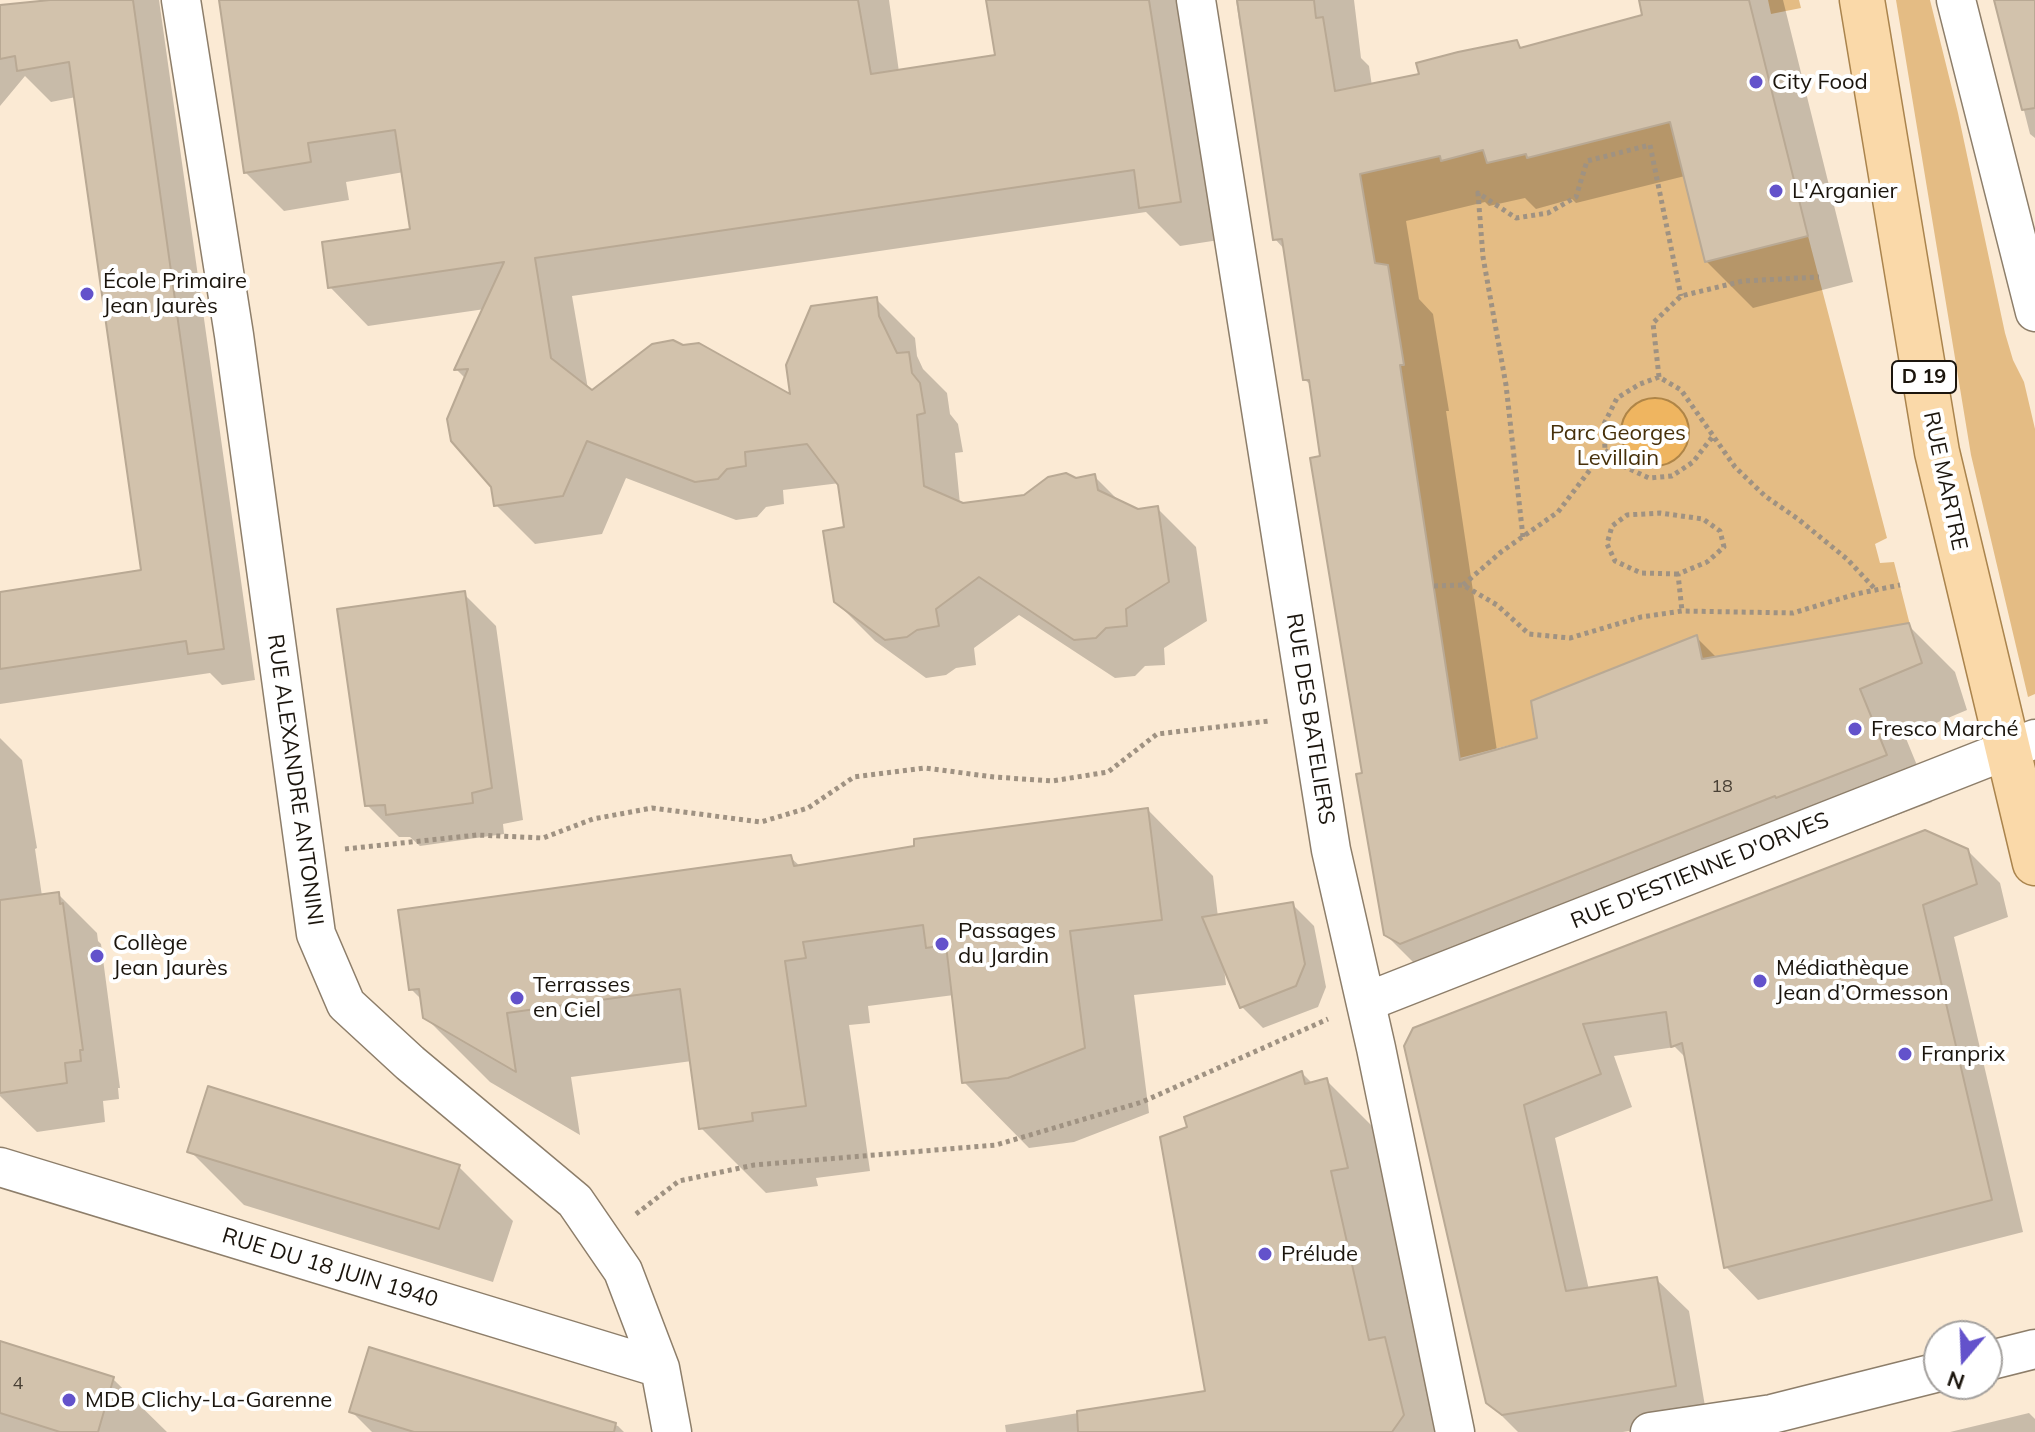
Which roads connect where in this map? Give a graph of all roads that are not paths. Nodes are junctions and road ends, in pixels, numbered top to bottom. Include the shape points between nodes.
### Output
1 (181, 0) edge
2 (1196, 0) edge
3 (1862, 0) edge
4 (1956, 0) edge
5 (2035, 312) edge
6 (2021, 744) edge
7 (2035, 863) edge
8 (1366, 1002) junction
9 (0, 1167) edge
10 (2035, 1349) edge
11 (2003, 1357) edge
12 (660, 1368) junction
13 (1923, 1376) edge
14 (672, 1432) edge
15 (1455, 1432) edge
16 (1650, 1432) edge

1 - 12 street, RUE ALEXANDRE ANTONINI via 234,335 316,934 346,1004 575,1201 623,1271
2 - 8 street, RUE DES BATELIERS via 1331,850
3 - 6 main road, RUE MARTRE / D 19 via 1937,452
4 - 5 street
6 - 7 main road, RUE MARTRE / D 19
6 - 8 street, RUE D'ESTIENNE D'ORVES
8 - 15 street, RUE DES BATELIERS
9 - 12 street, RUE DU 18 JUIN 1940
10 - 11 street
12 - 14 street, RUE ALEXANDRE ANTONINI
13 - 16 street via 1772,1414

